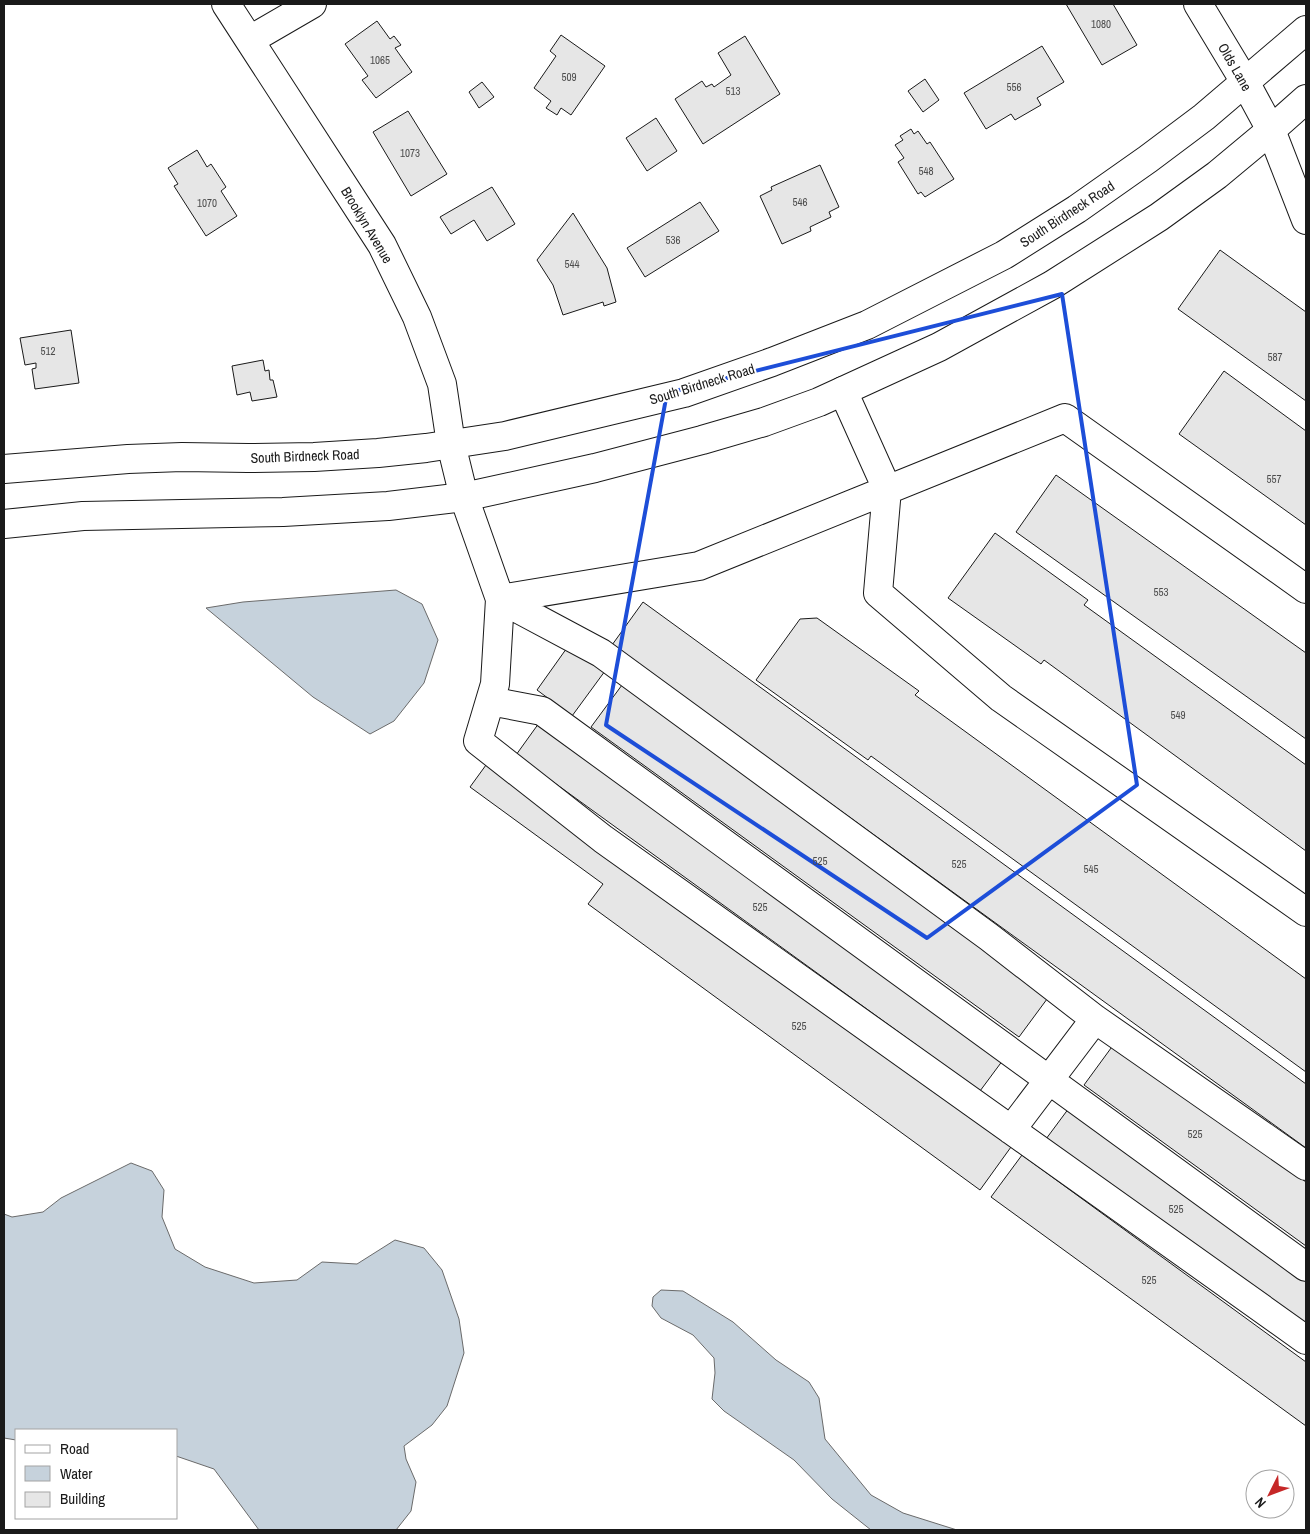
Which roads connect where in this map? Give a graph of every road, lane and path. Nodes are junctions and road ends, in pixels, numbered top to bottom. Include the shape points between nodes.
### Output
1 (226, 4) edge
2 (312, 4) edge
3 (1198, 4) edge
4 (1306, 30) edge
5 (250, 40) junction
6 (1245, 82) junction
7 (1306, 99) edge
8 (1272, 130) junction
9 (1300, 187) edge
10 (1306, 220) edge
11 (843, 391) junction
12 (451, 444) junction
13 (5, 467) edge
14 (887, 489) junction
15 (464, 497) junction
16 (4, 524) edge
17 (1306, 589) edge
18 (500, 599) junction
19 (490, 701) junction
20 (1306, 912) edge
21 (1096, 1019) junction
22 (1050, 1080) junction
23 (1010, 1130) junction
24 (1306, 1166) edge
25 (1306, 1266) edge
26 (1306, 1340) edge

1 - 5 main road, Brooklyn Avenue
2 - 5 main road
3 - 6 main road, Olds Lane
4 - 6 main road, South Birdneck Road
5 - 12 main road, Brooklyn Avenue via 382,245 417,317 442,384
6 - 8 main road, Olds Lane
6 - 12 main road, South Birdneck Road via 1204,117 1077,209 1004,255 867,324 684,393 505,436
7 - 8 main road
8 - 9 main road, Olds Lane
8 - 11 main road via 1159,217 1052,285 939,347
9 - 10 main road, Olds Lane
11 - 14 main road
11 - 15 main road via 764,422 702,440
12 - 13 main road, South Birdneck Road via 324,456 137,458
12 - 15 main road, Brooklyn Avenue
14 - 17 main road via 1065,418
14 - 18 main road via 699,566
14 - 20 main road via 878,593 1001,698
15 - 16 main road via 388,506 283,512 83,516
15 - 18 main road, Brooklyn Avenue
18 - 19 main road via 495,684
18 - 21 main road via 600,653
19 - 22 main road via 542,711
19 - 23 main road via 478,741 603,839
21 - 22 main road
21 - 24 main road
22 - 23 main road
22 - 25 main road
23 - 26 main road

